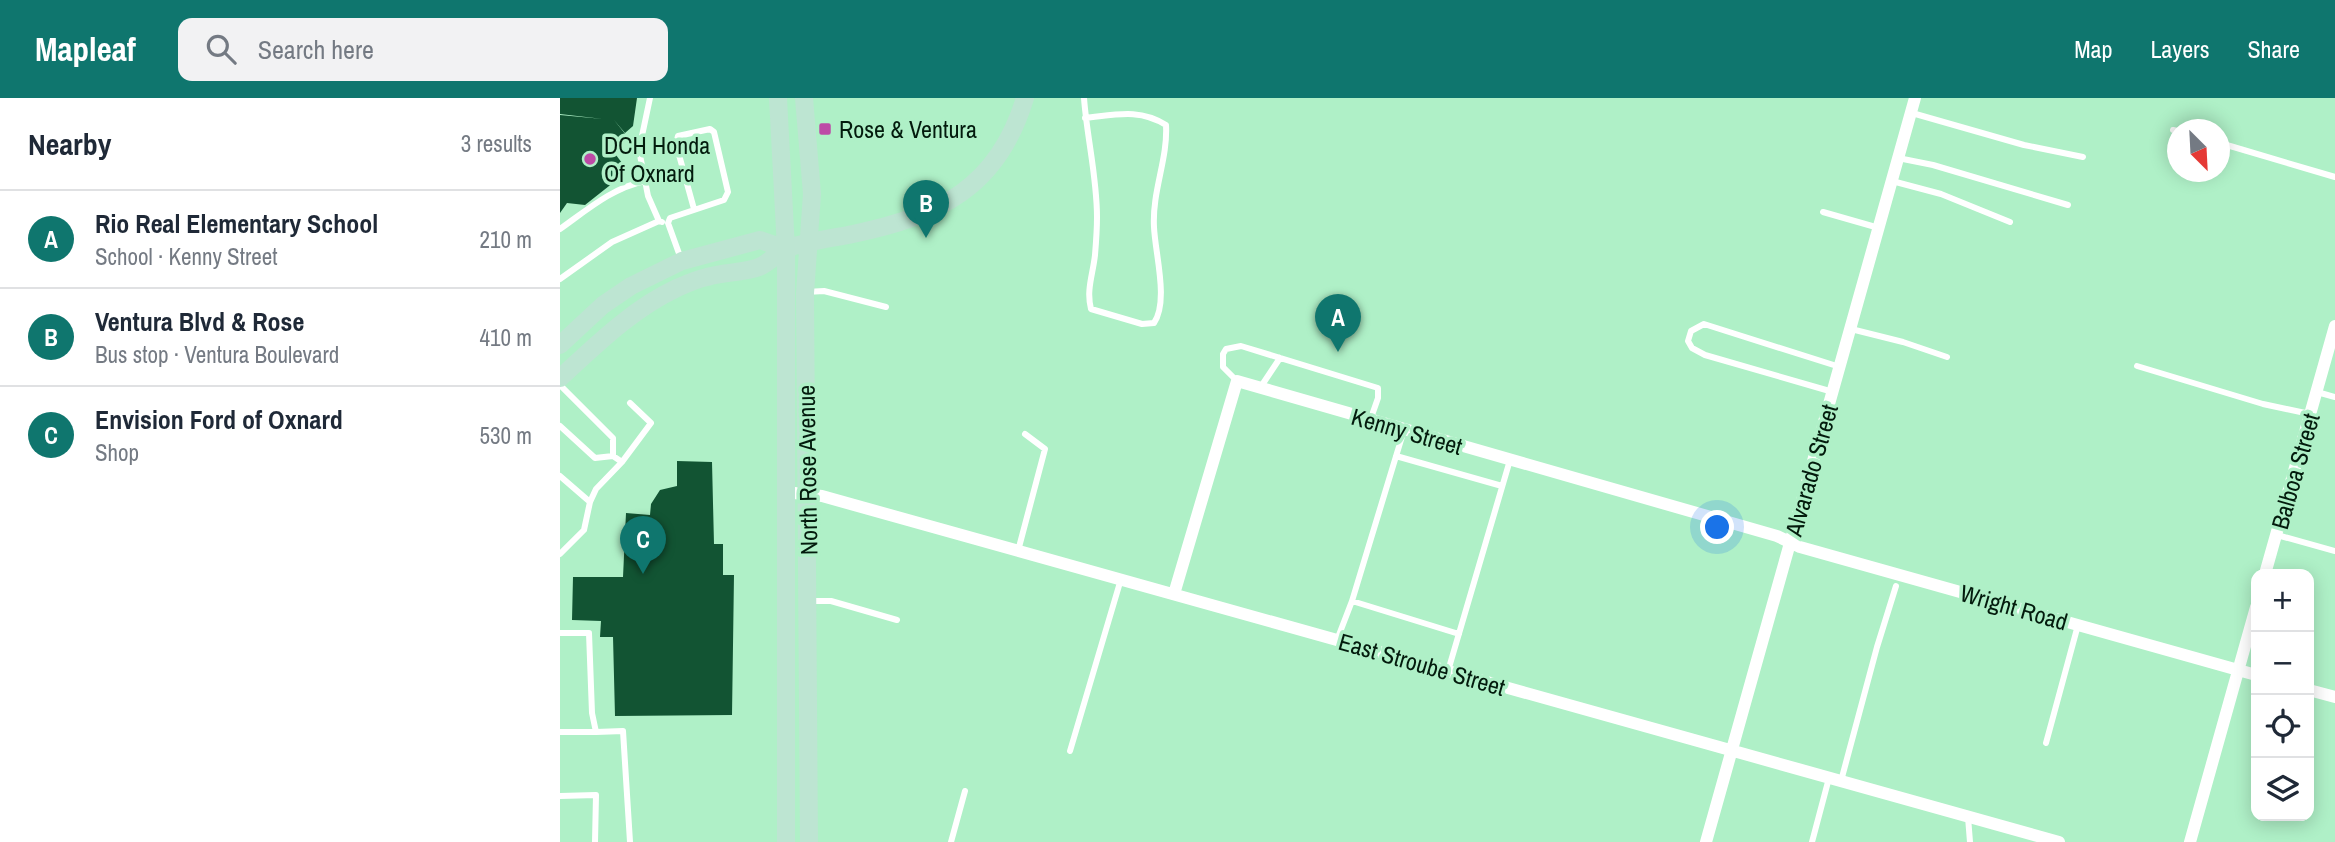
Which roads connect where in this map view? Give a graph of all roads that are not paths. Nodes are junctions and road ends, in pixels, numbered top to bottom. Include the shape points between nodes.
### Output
1 (650, 98) edge
2 (778, 98) edge
3 (804, 98) edge
4 (1025, 98) edge
5 (1084, 98) edge
6 (1915, 98) edge
7 (1911, 113) junction
8 (1085, 118) junction
9 (2230, 147) edge
10 (2082, 157) dead end
11 (1898, 158) junction
12 (2335, 177) edge
13 (645, 181) junction
14 (1892, 181) junction
15 (2068, 205) dead end
16 (694, 209) junction
17 (1824, 212) dead end
18 (659, 221) junction
19 (2010, 222) dead end
20 (668, 223) junction
21 (1879, 228) junction
22 (560, 229) edge
23 (808, 244) junction
24 (786, 249) junction
25 (682, 261) junction
26 (560, 279) edge
27 (805, 293) junction
28 (886, 307) dead end
29 (2335, 326) edge
30 (1851, 329) junction
31 (560, 345) edge
32 (1947, 357) dead end
33 (1280, 358) junction
34 (2137, 366) dead end
35 (1840, 367) junction
36 (560, 379) edge
37 (1237, 381) junction
38 (560, 386) edge
39 (1259, 388) junction
40 (1833, 392) junction
41 (2317, 392) junction
42 (2335, 397) edge
43 (630, 403) dead end
44 (2310, 414) junction
45 (1370, 420) junction
46 (560, 426) edge
47 (1404, 430) junction
48 (1025, 434) dead end
49 (613, 456) junction
50 (1396, 456) junction
51 (1510, 460) junction
52 (622, 463) junction
53 (560, 476) edge
54 (1502, 486) junction
55 (785, 492) junction
56 (808, 494) junction
57 (590, 502) junction
58 (2277, 535) junction
59 (1791, 541) junction
60 (1018, 551) junction
61 (2335, 551) edge
62 (560, 554) edge
63 (2267, 569) edge
64 (1121, 579) junction
65 (1896, 586) dead end
66 (1174, 594) junction
67 (1352, 601) junction
68 (809, 602) junction
69 (897, 620) dead end
70 (2078, 625) junction
71 (2251, 626) edge
72 (560, 633) edge
73 (1459, 634) junction
74 (1337, 640) junction
75 (2239, 670) junction
76 (1448, 671) junction
77 (2251, 674) edge
78 (2314, 691) edge
79 (2335, 697) edge
80 (560, 732) edge
81 (596, 732) junction
82 (2046, 743) dead end
83 (1070, 751) dead end
84 (1732, 751) junction
85 (1835, 779) junction
86 (965, 791) dead end
87 (560, 796) edge
88 (1968, 817) junction
89 (595, 842) edge
90 (630, 842) edge
91 (786, 842) edge
92 (809, 842) edge
93 (951, 842) edge
94 (1706, 842) edge
95 (1812, 842) edge
96 (1970, 842) edge
97 (2059, 842) edge
98 (2190, 842) edge

1 - 13 lane via 639,150
2 - 24 main road, North Rose Avenue
3 - 23 main road, North Rose Avenue via 812,194
4 - 23 main road via 996,159 961,193 915,218
5 - 8 lane
6 - 7 street, Alvarado Street
7 - 10 lane
7 - 11 street, Alvarado Street
8 - 8 lane via 1097,217 1087,295 1091,309 1142,324 1154,323 1161,307 1154,204 1166,125 1135,113
9 - 12 lane
11 - 14 street, Alvarado Street
11 - 15 lane
13 - 18 lane
13 - 22 lane via 606,196
14 - 19 lane via 1941,194
14 - 21 street, Alvarado Street
16 - 16 lane via 724,200 728,192 714,132 709,129 678,136 676,144
16 - 20 lane
17 - 21 lane
18 - 20 lane
18 - 26 lane via 612,242
20 - 25 lane
21 - 30 street, Alvarado Street
23 - 24 main road
23 - 27 main road, North Rose Avenue
24 - 25 main road via 761,240
24 - 36 main road via 760,267 706,277 649,302
24 - 55 main road, North Rose Avenue
25 - 31 main road via 603,305
27 - 28 lane via 824,291
27 - 56 main road, North Rose Avenue
29 - 41 street, Balboa Street
30 - 32 lane
30 - 35 street, Alvarado Street
33 - 37 lane via 1241,346 1226,349 1223,368
33 - 39 lane
33 - 45 lane via 1378,388
34 - 44 lane
35 - 40 street, Alvarado Street
35 - 40 lane via 1704,324 1691,331 1688,341 1705,355
37 - 39 street, Kenny Street
37 - 66 street
38 - 49 lane via 613,438
39 - 45 street, Kenny Street
40 - 59 street, Alvarado Street
41 - 42 lane
41 - 44 street, Balboa Street
43 - 52 lane via 651,423
44 - 58 street, Balboa Street
45 - 47 street, Kenny Street
46 - 49 lane via 594,458
47 - 50 lane
47 - 51 street, Kenny Street
48 - 60 lane via 1045,449
49 - 52 lane
50 - 54 lane
50 - 67 lane
51 - 54 lane
51 - 59 street, Kenny Street
52 - 57 lane via 596,488
53 - 57 lane
54 - 73 lane
55 - 56 street, East Stroube Street
55 - 91 main road, North Rose Avenue
56 - 60 street, East Stroube Street
56 - 68 main road, North Rose Avenue
57 - 62 lane via 584,530
58 - 61 lane
58 - 63 street, Balboa Street
59 - 70 street, Wright Road
59 - 84 street, Alvarado Street
60 - 64 street, East Stroube Street
64 - 66 street, East Stroube Street
64 - 83 lane
65 - 85 lane
66 - 74 street, East Stroube Street
67 - 73 lane
67 - 74 lane
68 - 69 lane via 831,601
68 - 92 main road, North Rose Avenue
70 - 75 street, Wright Road
70 - 82 lane
71 - 75 street
72 - 81 lane via 589,633
73 - 76 lane
74 - 76 street, East Stroube Street
75 - 77 street, Wright Road
75 - 98 street
76 - 84 street, East Stroube Street
78 - 79 street
80 - 81 lane
81 - 90 lane via 623,731
84 - 85 street, East Stroube Street
84 - 94 street, Alvarado Street
85 - 88 street, East Stroube Street
85 - 95 lane
86 - 93 lane
87 - 89 lane via 596,795
88 - 96 lane
88 - 97 street, East Stroube Street

